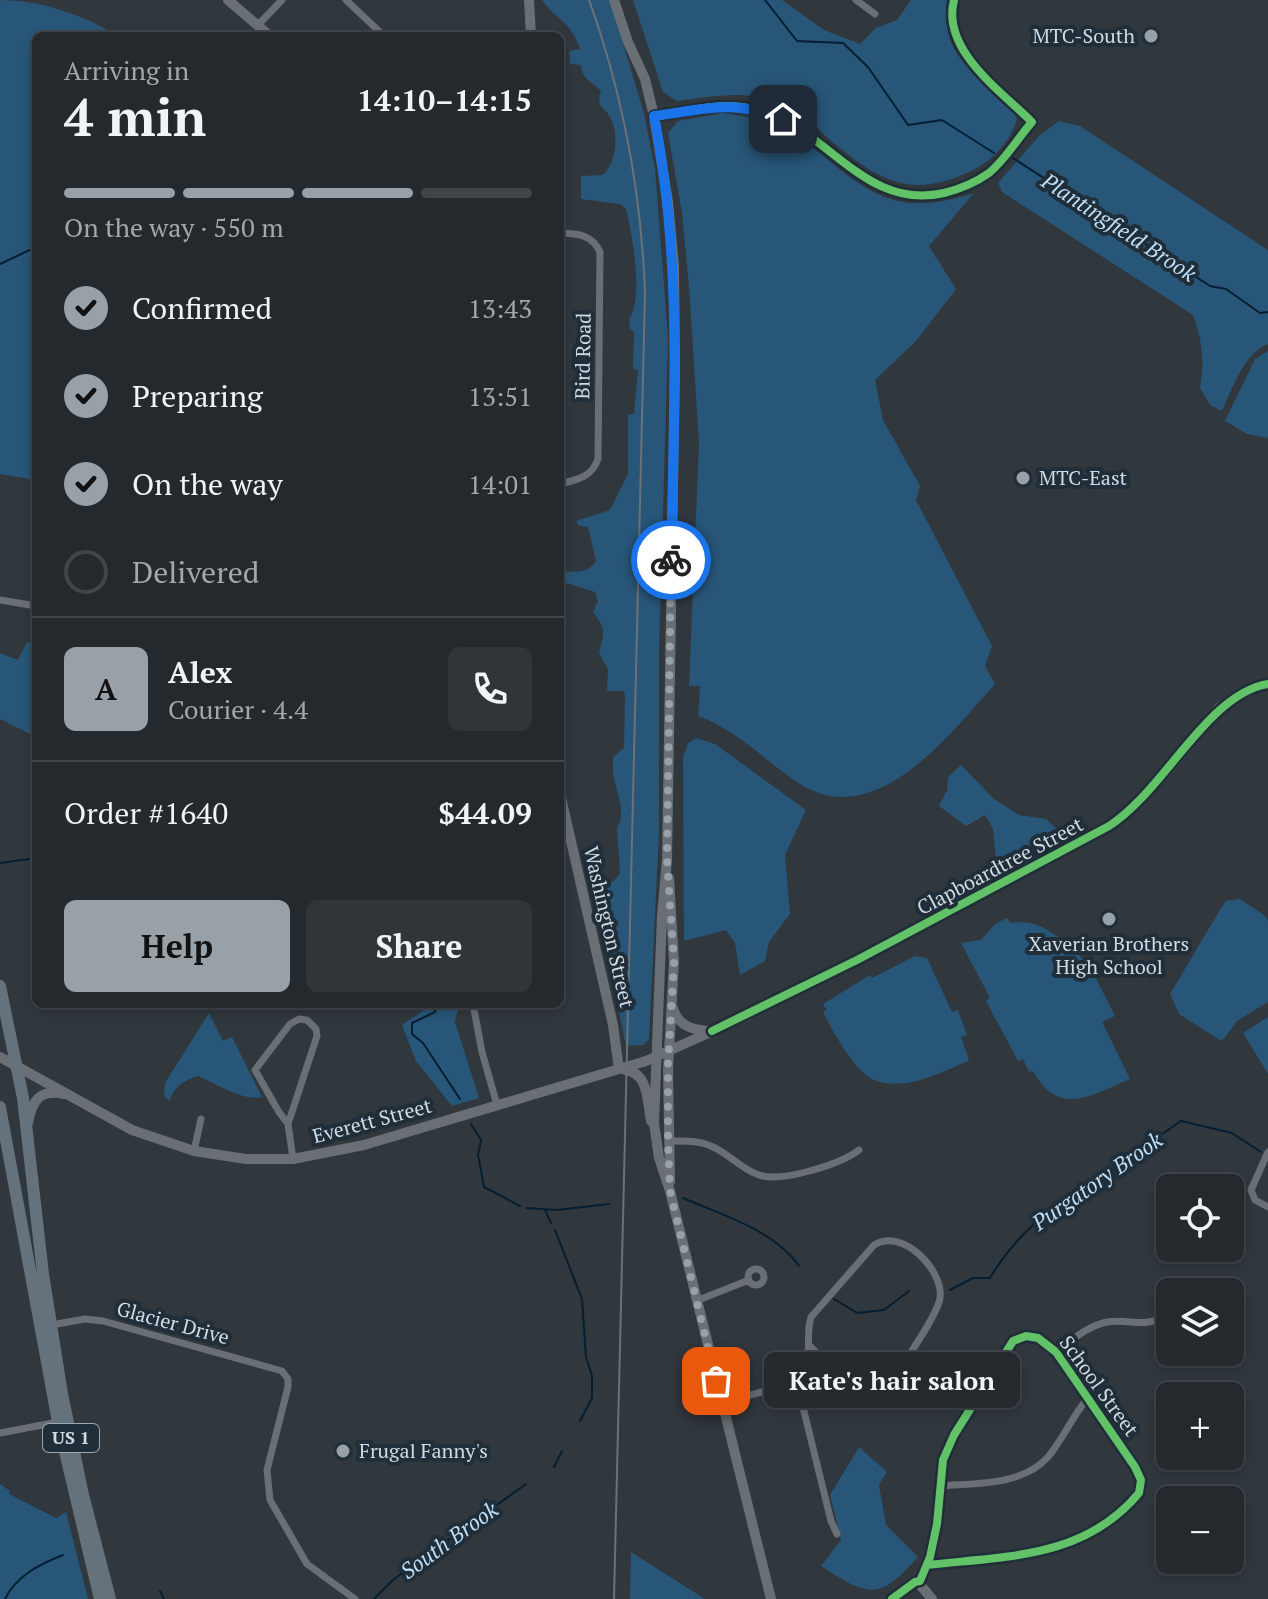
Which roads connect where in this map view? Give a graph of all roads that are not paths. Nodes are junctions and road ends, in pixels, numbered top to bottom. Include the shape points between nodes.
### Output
1 (228, 0) edge
2 (282, 0) edge
3 (346, 0) edge
4 (529, 0) edge
5 (614, 0) edge
6 (856, 0) edge
7 (954, 0) edge
8 (875, 14) dead end
9 (258, 25) junction
10 (266, 32) edge
11 (380, 32) edge
12 (531, 32) edge
13 (654, 116) junction
14 (564, 233) edge
15 (564, 483) edge
16 (0, 600) edge
17 (32, 605) edge
18 (1268, 684) edge
19 (564, 812) edge
20 (667, 860) junction
21 (0, 986) edge
22 (672, 1005) junction
23 (474, 1008) edge
24 (712, 1031) junction
25 (670, 1051) junction
26 (0, 1057) edge
27 (658, 1057) junction
28 (17, 1065) junction
29 (619, 1069) junction
30 (70, 1095) junction
31 (497, 1105) junction
32 (0, 1107) edge
33 (201, 1119) dead end
34 (288, 1124) junction
35 (28, 1133) junction
36 (655, 1141) junction
37 (668, 1141) junction
38 (859, 1150) dead end
39 (194, 1151) junction
40 (1268, 1152) edge
41 (293, 1159) junction
42 (670, 1191) junction
43 (1268, 1207) edge
44 (37, 1277) junction
45 (749, 1280) dead end
46 (696, 1301) junction
47 (1156, 1320) edge
48 (51, 1325) junction
49 (810, 1346) junction
50 (1056, 1352) junction
51 (833, 1370) junction
52 (799, 1377) junction
53 (1087, 1399) junction
54 (721, 1403) junction
55 (58, 1422) junction
56 (0, 1433) edge
57 (940, 1486) junction
58 (837, 1534) dead end
59 (927, 1565) junction
60 (920, 1581) junction
61 (100, 1599) edge
62 (110, 1599) edge
63 (355, 1599) edge
64 (771, 1599) edge
65 (892, 1599) edge
66 (932, 1599) edge

1 - 9 main road
2 - 9 street
3 - 11 street
4 - 12 main road
5 - 13 main road
6 - 8 street
7 - 13 street via 952,24 961,48 1032,122 991,171 969,185 932,195 886,190 792,123 746,107 703,107
9 - 10 main road
13 - 20 main road via 670,223 675,343
14 - 15 street, Bird Road via 587,236 600,252 598,459 591,473
16 - 17 street
18 - 24 main road, Clapboardtree Street via 1219,708 1140,801 1109,826
19 - 29 main road, Washington Street
20 - 22 main road via 674,937
20 - 27 main road
21 - 28 main road, US 1
22 - 24 main road via 685,1025
22 - 25 main road
23 - 31 street
24 - 25 main road, Clapboardtree Street
25 - 27 main road, Everett Street
25 - 37 main road
26 - 28 main road, Everett Street
27 - 29 main road, Everett Street
27 - 36 main road
28 - 30 main road, Everett Street
28 - 35 main road, US 1
29 - 31 main road, Everett Street
29 - 36 main road via 642,1078
30 - 35 main road via 38,1096
30 - 39 main road, Everett Street via 139,1133
31 - 41 main road, Everett Street via 357,1147
32 - 44 main road, US 1
33 - 39 street
34 - 34 street via 317,1036 307,1020 290,1024 255,1070
34 - 41 street
35 - 44 main road, US 1
36 - 37 street
36 - 42 main road
37 - 38 street via 711,1146 767,1177 835,1163
37 - 42 main road
39 - 41 main road, Everett Street
40 - 43 street via 1251,1190 1255,1200
42 - 46 main road
44 - 48 main road, US 1
44 - 55 main road, US 1
45 - 46 street
46 - 54 main road
47 - 50 street via 1097,1325
48 - 62 main road, US 1 via 77,1470
48 - 63 street, Glacier Drive via 103,1321 284,1373 288,1387 267,1470 270,1500 307,1564
49 - 51 street
49 - 51 street via 811,1317 867,1250 887,1239 913,1248 934,1275 941,1295 893,1378 868,1389
49 - 52 street via 809,1361
50 - 53 street, School Street
50 - 57 street, School Street via 1032,1336 1008,1347 946,1452
51 - 52 street via 818,1369
52 - 54 street
52 - 58 street
53 - 57 street via 1048,1456 1028,1472 1005,1480
53 - 59 street, School Street via 1139,1473 1141,1487 1129,1504 1093,1532 1054,1549
54 - 64 main road
55 - 56 street
55 - 61 main road, US 1
57 - 59 street, School Street
59 - 60 street, School Street
60 - 65 main road
60 - 66 main road

